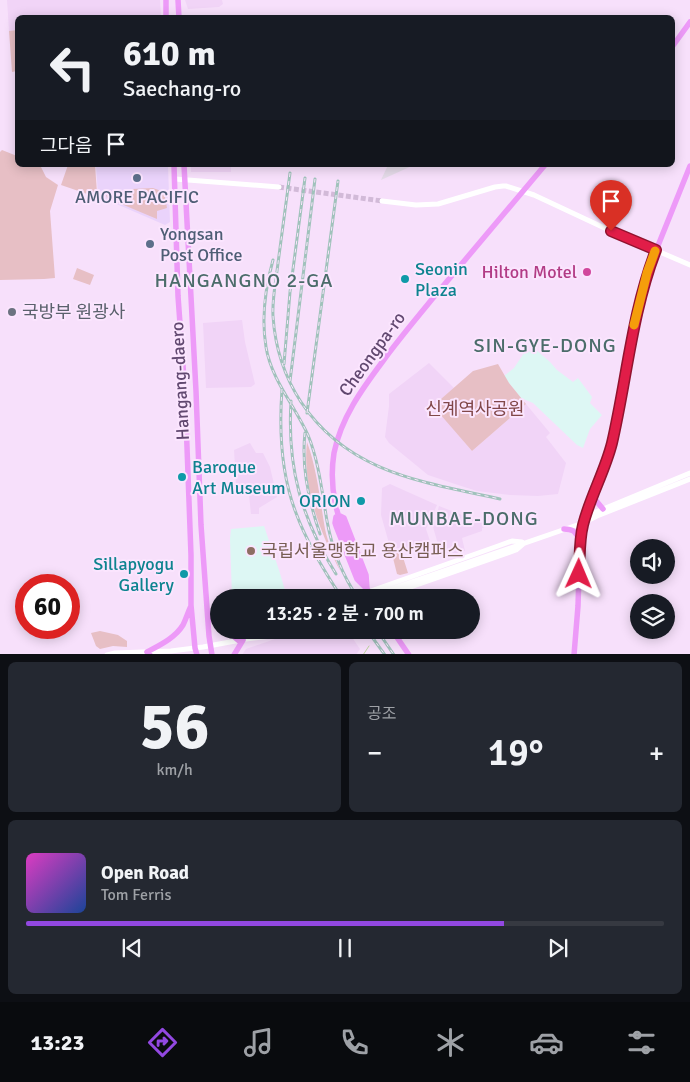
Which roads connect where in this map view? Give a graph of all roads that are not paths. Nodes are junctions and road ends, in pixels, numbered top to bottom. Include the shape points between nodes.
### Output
1 (166, 0) edge
2 (178, 0) edge
3 (166, 15) edge
4 (179, 15) edge
5 (690, 22) edge
6 (675, 43) edge
7 (690, 166) edge
8 (174, 167) edge
9 (184, 167) edge
10 (542, 167) edge
11 (175, 179) junction
12 (184, 180) junction
13 (279, 187) tunnel mouth
14 (522, 192) junction
15 (382, 201) tunnel mouth
16 (656, 250) junction
17 (690, 265) edge
18 (690, 474) edge
19 (688, 480) edge
20 (593, 497) junction
21 (606, 509) junction
22 (584, 522) junction
23 (564, 529) junction
24 (580, 540) junction
25 (526, 542) junction
26 (366, 589) edge
27 (385, 589) edge
28 (387, 589) edge
29 (405, 589) edge
30 (369, 595) edge
31 (191, 605) junction
32 (208, 613) junction
33 (210, 616) edge
34 (246, 639) edge
35 (250, 639) edge
36 (398, 639) edge
37 (243, 640) junction
38 (210, 646) junction
39 (196, 651) edge
40 (148, 653) edge
41 (106, 654) edge
42 (212, 654) edge
43 (234, 654) edge
44 (409, 654) edge
45 (574, 654) edge

1 - 3 main road
2 - 4 main road
5 - 6 main road
7 - 16 main road
8 - 11 main road, Hangang-daero
9 - 12 main road, Hangang-daero
10 - 14 main road, Cheongpa-ro
11 - 12 main road
11 - 31 main road, Hangang-daero
12 - 13 main road
12 - 32 main road, Hangang-daero via 200,525
14 - 15 main road via 503,186 438,204
14 - 16 main road
14 - 26 main road, Cheongpa-ro via 398,341 356,398 343,426 335,452 334,498 339,521
16 - 17 main road
16 - 20 main road via 636,314 612,444
18 - 19 main road
18 - 21 main road
19 - 21 main road
20 - 21 main road
20 - 22 main road
21 - 22 main road
22 - 23 main road
22 - 24 main road
23 - 24 main road via 571,529
23 - 25 main road
24 - 45 main road
25 - 27 main road via 512,541
25 - 28 main road
25 - 29 main road via 516,550
30 - 30 main road via 366,575 344,518 336,517 336,526 357,579
31 - 39 main road, Hangang-daero
31 - 40 main road via 177,632
32 - 33 main road
32 - 38 main road, Hangang-daero
34 - 37 main road
35 - 37 main road
36 - 44 main road
37 - 38 main road
37 - 43 main road
38 - 39 main road
38 - 42 main road, Hangang-daero
39 - 40 main road
40 - 41 main road

